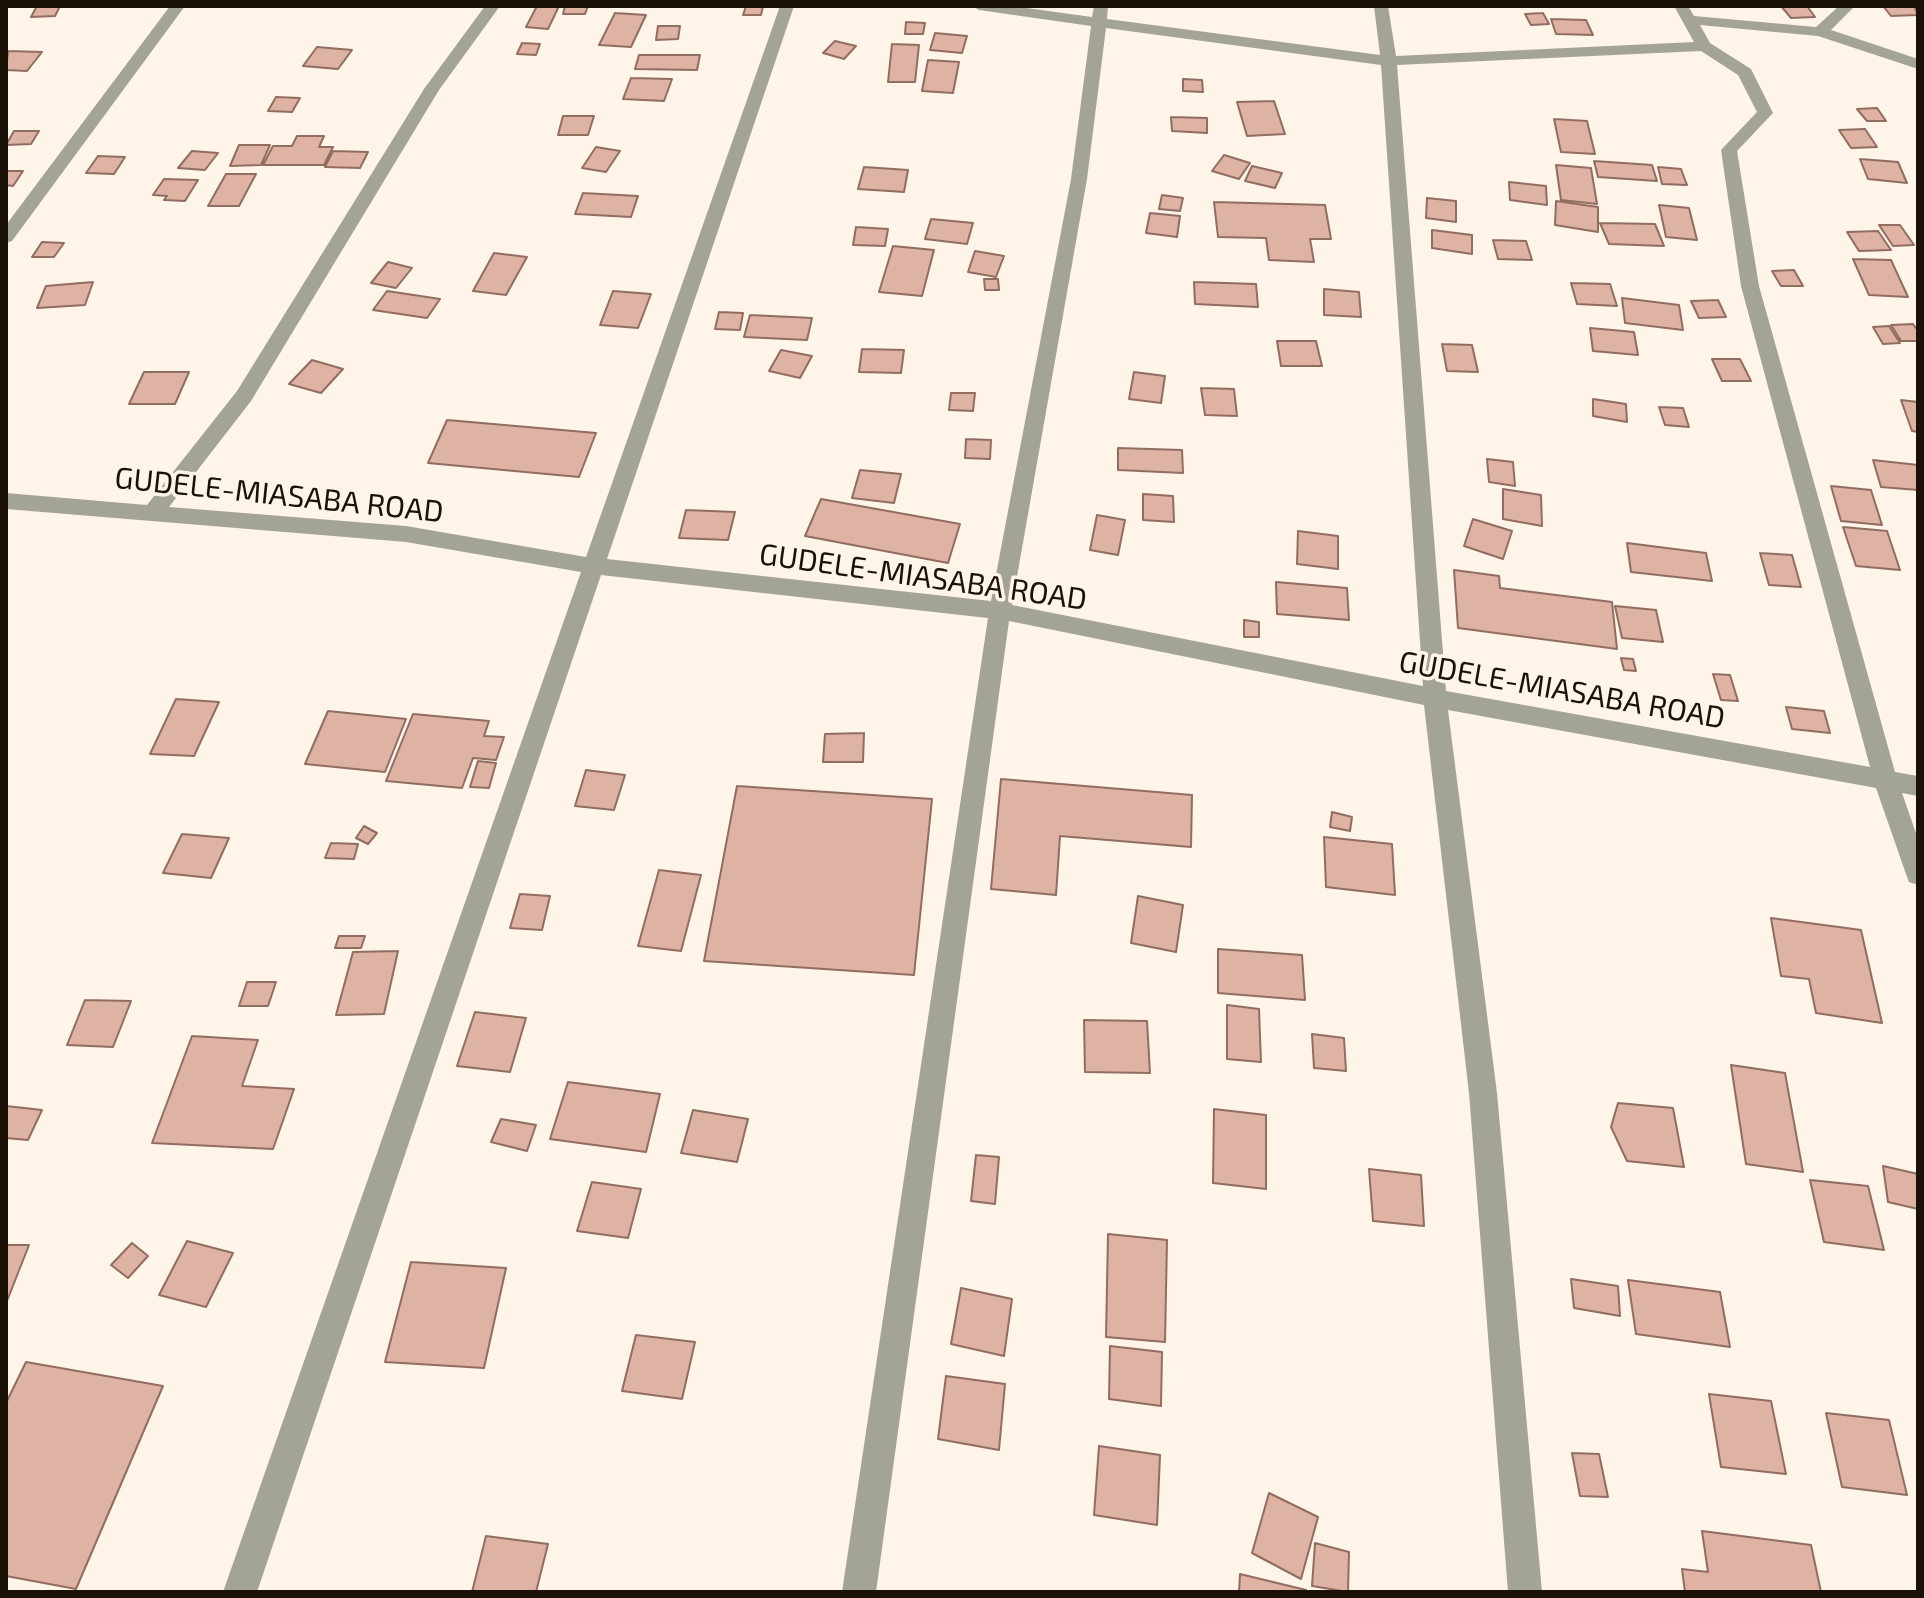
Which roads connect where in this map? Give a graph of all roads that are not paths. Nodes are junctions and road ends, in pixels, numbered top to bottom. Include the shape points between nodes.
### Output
1 (178, 6) edge
2 (493, 6) edge
3 (787, 6) edge
4 (979, 6) edge
5 (1381, 6) edge
6 (1848, 6) edge
7 (1685, 13) edge
8 (1101, 14) edge
9 (1820, 32) junction
10 (1704, 46) junction
11 (1389, 61) junction
12 (1918, 64) edge
13 (6, 237) edge
14 (6, 501) edge
15 (153, 512) junction
16 (594, 566) junction
17 (1000, 611) junction
18 (1435, 698) junction
19 (1885, 780) junction
20 (1918, 786) edge
21 (1918, 874) edge
22 (240, 1592) edge
23 (859, 1592) edge
24 (1525, 1592) edge

1 - 13 street
2 - 15 street via 432,89 244,396
3 - 16 street
4 - 8 street
5 - 11 street
6 - 9 street
7 - 9 street
7 - 10 street
8 - 11 street
8 - 17 street via 1079,179
9 - 12 street
10 - 11 street
10 - 19 street via 1745,72 1765,113 1729,150 1750,286
11 - 18 street
14 - 15 street, GUDELE-MIASABA ROAD
15 - 16 street, GUDELE-MIASABA ROAD via 406,534
16 - 17 street, GUDELE-MIASABA ROAD
16 - 22 street
17 - 18 street, GUDELE-MIASABA ROAD
17 - 23 street
18 - 19 street, GUDELE-MIASABA ROAD
18 - 24 street via 1483,1093
19 - 20 street, GUDELE-MIASABA ROAD
19 - 21 street

